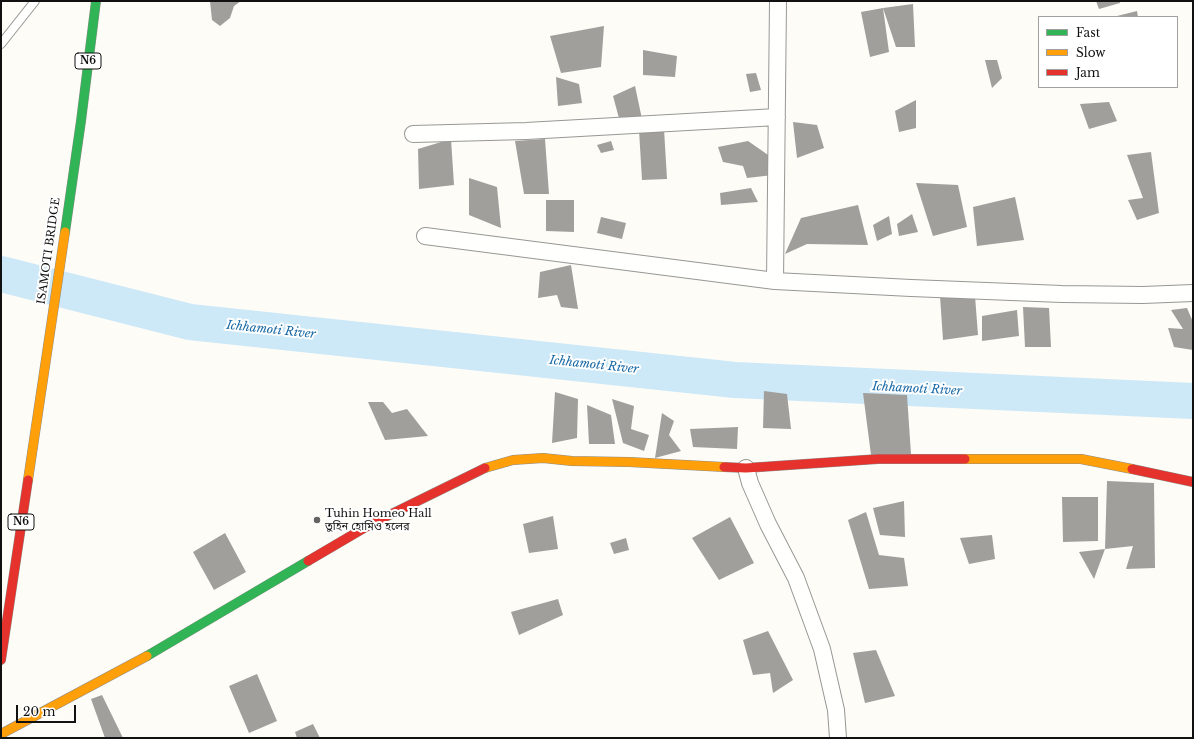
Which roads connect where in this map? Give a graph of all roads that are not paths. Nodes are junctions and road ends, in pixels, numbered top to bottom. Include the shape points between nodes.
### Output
1 (35, 1) edge
2 (96, 1) edge
3 (778, 1) edge
4 (1, 44) edge
5 (778, 117) junction
6 (413, 134) dead end
7 (425, 236) dead end
8 (775, 281) junction
9 (1193, 293) edge
10 (746, 468) junction
11 (1193, 482) edge
12 (1, 660) edge
13 (1, 734) edge
14 (838, 738) edge

1 - 4 lane
2 - 12 main road, ISAMOTI BRIDGE / N6 via 81,121
3 - 5 street
5 - 6 street via 526,131
5 - 8 street
7 - 8 street
8 - 9 street via 1062,294
10 - 11 main road via 878,459 1081,459
10 - 13 main road via 543,458 513,460 490,466 371,524 149,654
10 - 14 street via 768,524 796,578 822,649 836,710

